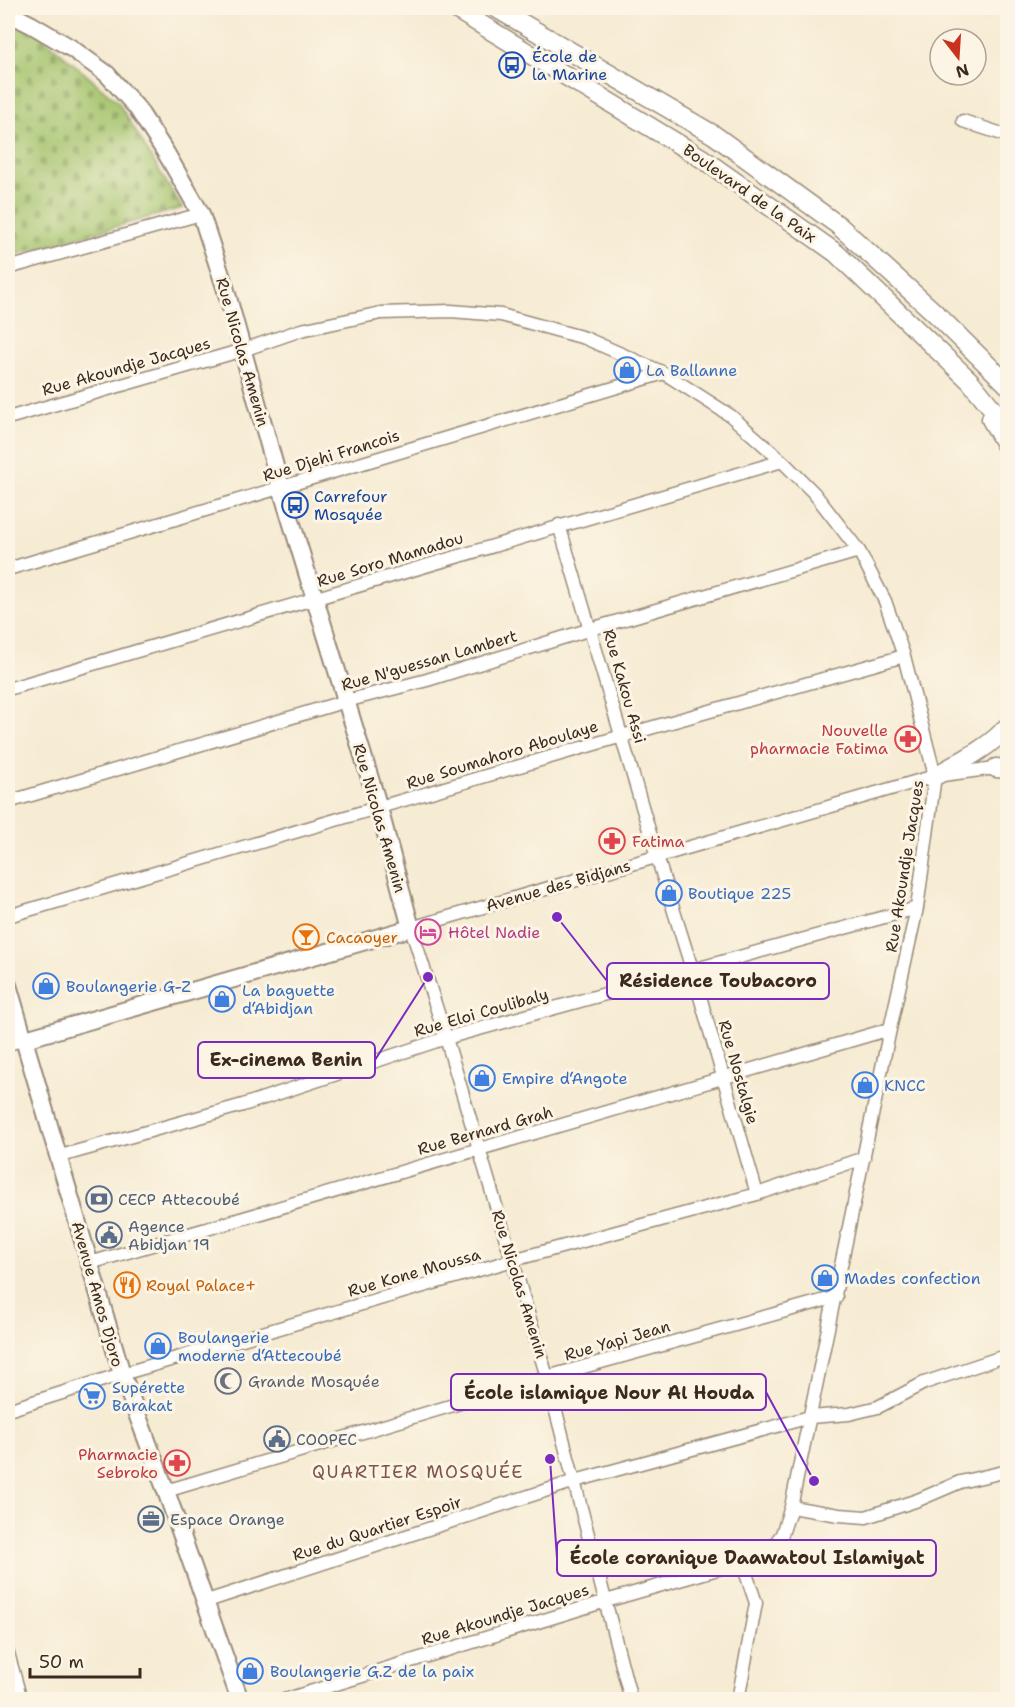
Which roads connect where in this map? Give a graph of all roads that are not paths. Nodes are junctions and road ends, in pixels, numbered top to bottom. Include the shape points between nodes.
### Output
1 (454, 8) edge
2 (496, 8) edge
3 (8, 13) edge
4 (963, 121) dead end
5 (1008, 136) edge
6 (201, 214) junction
7 (8, 268) edge
8 (243, 350) junction
9 (664, 372) junction
10 (970, 381) junction
11 (1008, 385) edge
12 (8, 418) edge
13 (1008, 428) edge
14 (1008, 449) edge
15 (782, 461) junction
16 (280, 488) junction
17 (559, 525) junction
18 (860, 551) junction
19 (8, 569) edge
20 (315, 599) junction
21 (591, 629) junction
22 (904, 656) junction
23 (8, 689) edge
24 (346, 701) junction
25 (1008, 726) edge
26 (622, 736) junction
27 (1004, 768) edge
28 (935, 777) junction
29 (8, 802) edge
30 (379, 808) junction
31 (657, 857) junction
32 (917, 908) junction
33 (8, 916) edge
34 (411, 928) junction
35 (692, 969) junction
36 (8, 985) edge
37 (890, 1029) junction
38 (446, 1038) junction
39 (15, 1042) edge
40 (724, 1077) junction
41 (480, 1149) junction
42 (57, 1157) junction
43 (864, 1158) junction
44 (757, 1194) junction
45 (513, 1260) junction
46 (90, 1263) junction
47 (836, 1297) junction
48 (1008, 1355) edge
49 (122, 1374) junction
50 (548, 1377) junction
51 (8, 1410) edge
52 (810, 1417) junction
53 (1008, 1471) edge
54 (575, 1480) junction
55 (166, 1491) junction
56 (791, 1507) junction
57 (742, 1562) junction
58 (606, 1600) junction
59 (204, 1602) junction
60 (8, 1653) edge
61 (21, 1700) edge
62 (240, 1700) edge
63 (284, 1700) edge
64 (631, 1700) edge
65 (738, 1700) edge

1 - 10 main road, Boulevard de la Paix via 703,159 836,253
2 - 11 main road, Boulevard de la Paix via 714,135 838,225
3 - 6 street, Rue Nicolas Amenin via 71,48 107,74 137,108
4 - 5 street
6 - 7 street
6 - 8 street, Rue Nicolas Amenin
8 - 9 street, Rue Akoundje Jacques via 301,330 381,313 451,310 501,315 585,338
8 - 12 street, Rue Akoundje Jacques
8 - 16 street, Rue Nicolas Amenin
9 - 15 street, Rue Akoundje Jacques via 731,416
9 - 16 street, Rue Djehi Francois
10 - 13 main road, Boulevard de la Paix
10 - 14 main road
15 - 17 street, Rue Soro Mamadou
15 - 18 street, Rue Akoundje Jacques via 814,493
16 - 19 street, Rue Djehi Francois
16 - 20 street, Rue Nicolas Amenin
17 - 20 street, Rue Soro Mamadou
17 - 21 street, Rue Kakou Assi
18 - 21 street, Rue N'guessan Lambert
18 - 22 street, Rue Akoundje Jacques via 885,601
20 - 23 street, Rue Soro Mamadou
20 - 24 street, Rue Nicolas Amenin
21 - 24 street, Rue N'guessan Lambert
21 - 26 street, Rue Kakou Assi
22 - 26 street, Rue Soumahoro Aboulaye
22 - 28 street, Rue Akoundje Jacques
24 - 29 street, Rue N'guessan Lambert
24 - 30 street, Rue Nicolas Amenin
25 - 28 main road via 985,746
26 - 30 street, Rue Soumahoro Aboulaye
26 - 31 street, Rue Kakou Assi
27 - 28 street, Avenue des Bidjans
28 - 31 street, Avenue des Bidjans
28 - 32 street, Rue Akoundje Jacques
30 - 33 street, Rue Soumahoro Aboulaye
30 - 34 street, Rue Nicolas Amenin
31 - 34 street, Avenue des Bidjans
31 - 35 street, Rue Nostalgie
32 - 35 street, Rue Eloi Coulibaly
32 - 37 street, Rue Akoundje Jacques
34 - 38 street, Rue Nicolas Amenin
34 - 39 street, Avenue des Bidjans
35 - 38 street, Rue Eloi Coulibaly
35 - 40 street, Rue Nostalgie
36 - 39 street, Avenue Amos Djoro
37 - 40 street, Rue Bernard Grah
37 - 43 street, Rue Akoundje Jacques
38 - 41 street, Rue Nicolas Amenin
38 - 42 street, Rue Eloi Coulibaly via 243,1105
39 - 42 street, Avenue Amos Djoro
40 - 41 street, Rue Bernard Grah
40 - 44 street, Rue Nostalgie
41 - 45 street, Rue Nicolas Amenin
41 - 46 street, Rue Bernard Grah
42 - 46 street, Avenue Amos Djoro
43 - 44 street, Rue Kone Moussa
43 - 47 street, Rue Akoundje Jacques
44 - 45 street, Rue Kone Moussa
45 - 49 street, Rue Kone Moussa
45 - 50 street, Rue Nicolas Amenin
46 - 49 street, Avenue Amos Djoro
47 - 50 street, Rue Yapi Jean
47 - 52 street, Rue Akoundje Jacques
48 - 52 street, Rue du Quartier Espoir via 924,1383 878,1407
49 - 51 street, Rue Kone Moussa
49 - 55 street, Avenue Amos Djoro
50 - 54 street, Rue Nicolas Amenin
50 - 55 street, Rue Yapi Jean
52 - 54 street, Rue du Quartier Espoir
52 - 56 street, Rue Akoundje Jacques
53 - 56 street via 960,1482 866,1517
54 - 58 street, Rue Nicolas Amenin
54 - 59 street, Rue du Quartier Espoir
55 - 59 street, Avenue Amos Djoro
56 - 57 street, Rue Akoundje Jacques via 782,1534 772,1548
57 - 58 street, Rue Akoundje Jacques
57 - 65 street via 756,1603
58 - 63 street, Rue Akoundje Jacques
58 - 64 street, Rue Nicolas Amenin
59 - 62 street, Avenue Amos Djoro
60 - 61 street

